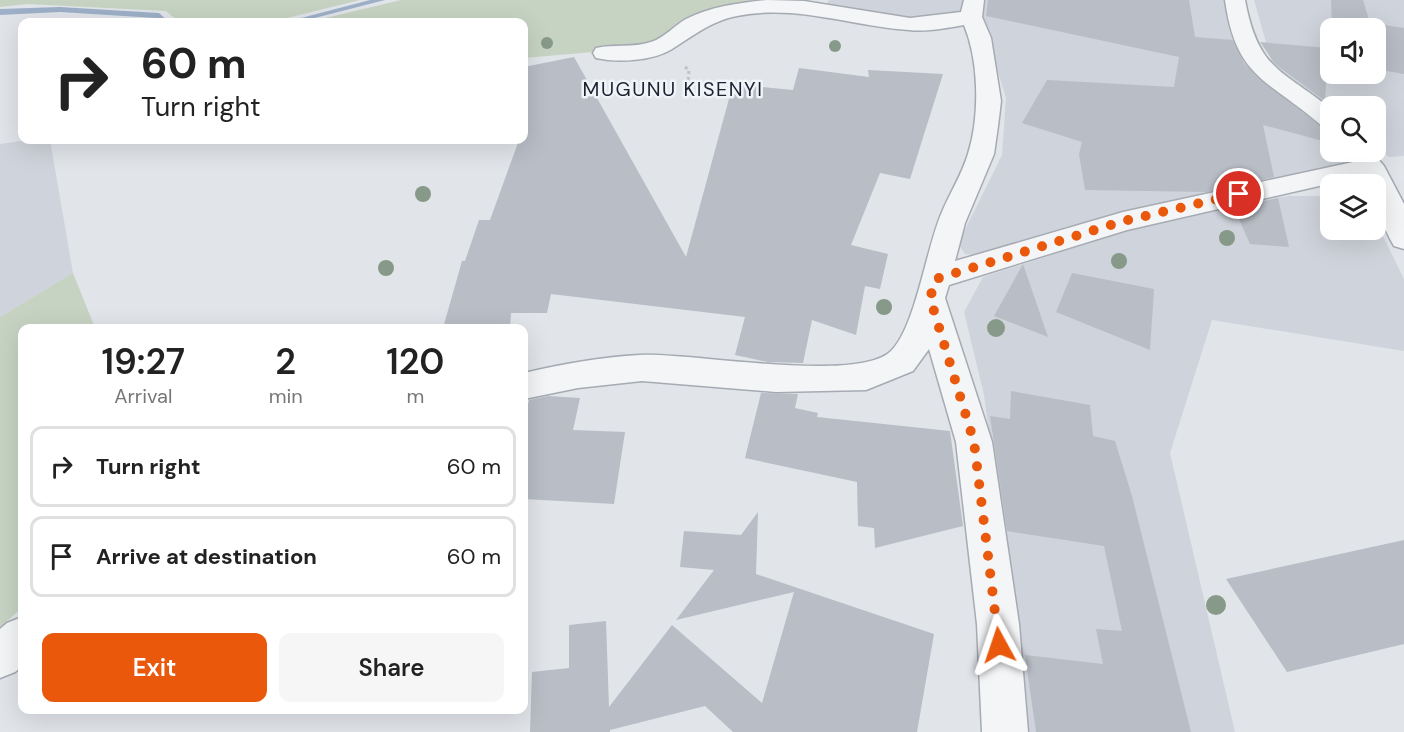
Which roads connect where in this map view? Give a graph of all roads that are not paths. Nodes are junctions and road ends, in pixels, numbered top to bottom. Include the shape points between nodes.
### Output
1 (1235, 0) edge
2 (973, 8) edge
3 (604, 52) dead end
4 (1320, 112) edge
5 (1353, 162) edge
6 (1367, 162) edge
7 (1404, 239) edge
8 (933, 288) junction
9 (528, 385) edge
10 (18, 641) edge
11 (0, 657) edge
12 (1005, 732) edge

1 - 4 street via 1239,26 1252,56
2 - 3 street via 941,22 910,24 804,7 732,10 694,24 662,46 641,52
2 - 8 street via 989,101 986,126 981,154 951,223
5 - 8 street via 1124,221
6 - 7 street
8 - 9 street via 918,340 901,362 866,377 776,379 642,368
8 - 12 street via 974,442 998,624
10 - 11 street

